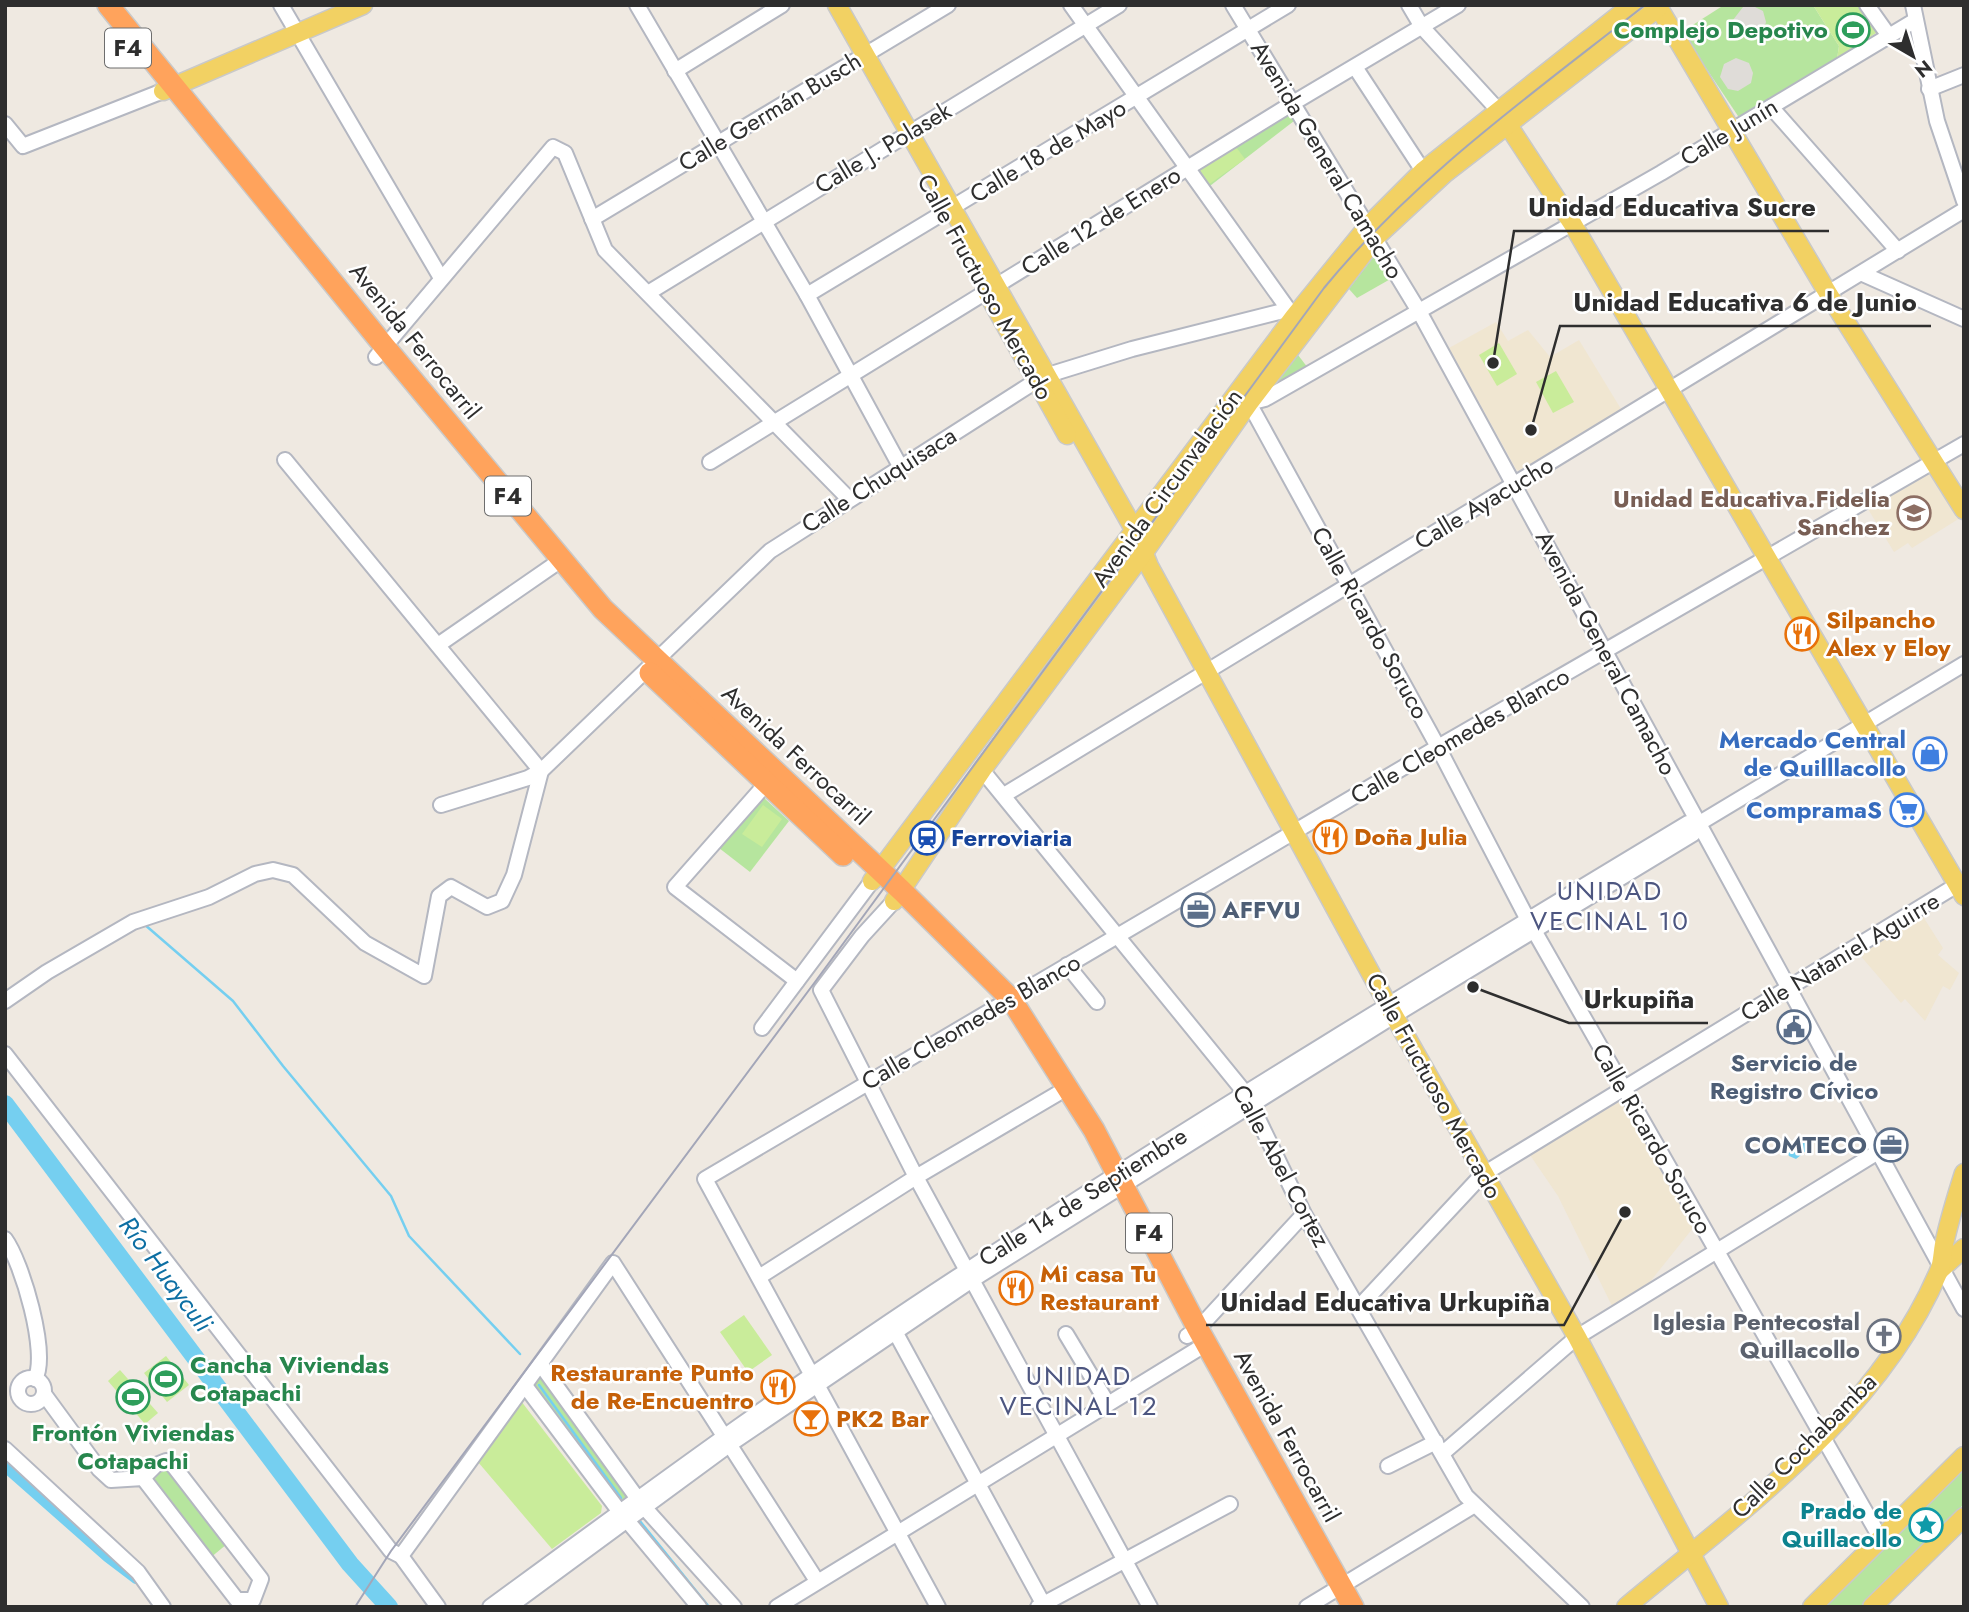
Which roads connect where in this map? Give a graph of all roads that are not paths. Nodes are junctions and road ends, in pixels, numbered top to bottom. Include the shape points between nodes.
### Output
1 (93, 5) edge
2 (108, 5) edge
3 (281, 5) edge
4 (363, 5) edge
5 (637, 5) edge
6 (782, 5) edge
7 (826, 5) edge
8 (837, 5) edge
9 (948, 5) edge
10 (1072, 5) edge
11 (1119, 5) edge
12 (1233, 5) edge
13 (1288, 5) edge
14 (1409, 5) edge
15 (1458, 5) edge
16 (1632, 5) edge
17 (1867, 5) edge
18 (1913, 5) edge
19 (1657, 7) edge
20 (1914, 21) junction
21 (1087, 25) junction
22 (1422, 27) junction
23 (1248, 29) junction
24 (297, 33) junction
25 (1889, 36) junction
26 (862, 57) junction
27 (1355, 67) junction
28 (675, 71) junction
29 (1964, 75) edge
30 (168, 88) junction
31 (1929, 89) junction
32 (1137, 97) junction
33 (1293, 103) junction
34 (1771, 107) junction
35 (1503, 117) junction
36 (5, 124) edge
37 (1730, 132) junction
38 (906, 135) junction
39 (718, 145) junction
40 (1188, 167) junction
41 (1423, 171) junction
42 (1964, 201) edge
43 (1964, 210) edge
44 (948, 211) junction
45 (592, 219) junction
46 (762, 220) junction
47 (1572, 223) junction
48 (1372, 232) junction
49 (1898, 251) junction
50 (1863, 274) junction
51 (441, 278) junction
52 (992, 289) junction
53 (648, 293) junction
54 (807, 295) junction
55 (1829, 295) junction
56 (1420, 313) junction
57 (1291, 314) junction
58 (1964, 318) edge
59 (380, 352) junction
60 (851, 376) junction
61 (1042, 378) junction
62 (1669, 391) junction
63 (1249, 403) junction
64 (774, 423) junction
65 (1964, 444) edge
66 (285, 460) dead end
67 (710, 462) dead end
68 (1934, 462) junction
69 (900, 467) junction
70 (1514, 484) junction
71 (849, 499) junction
72 (1964, 510) edge
73 (1138, 549) junction
74 (1766, 560) junction
75 (555, 564) junction
76 (1348, 584) junction
77 (438, 645) junction
78 (1606, 651) junction
79 (1964, 664) edge
80 (653, 665) junction
81 (1206, 671) junction
82 (1863, 725) junction
83 (1438, 747) junction
84 (982, 770) junction
85 (541, 771) junction
86 (765, 785) junction
87 (1004, 795) junction
88 (441, 805) dead end
89 (1699, 824) junction
90 (1295, 832) junction
91 (876, 876) junction
92 (1960, 891) edge
93 (898, 896) junction
94 (1531, 925) junction
95 (1117, 935) junction
96 (1067, 965) junction
97 (797, 981) junction
98 (1788, 989) junction
99 (5, 1001) edge
100 (1004, 1002) junction
101 (1097, 1002) dead end
102 (1391, 1010) junction
103 (762, 1028) dead end
104 (5, 1054) edge
105 (869, 1082) junction
106 (1623, 1090) junction
107 (1057, 1094) junction
108 (1249, 1100) junction
109 (1878, 1152) junction
110 (1964, 1173) edge
111 (1482, 1175) junction
112 (916, 1177) junction
113 (1115, 1184) junction
114 (1304, 1214) junction
115 (5, 1239) edge
116 (1964, 1248) edge
117 (1715, 1250) junction
118 (18, 1264) junction
119 (1940, 1270) junction
120 (969, 1275) junction
121 (5, 1276) edge
122 (759, 1277) junction
123 (1359, 1307) junction
124 (1964, 1310) edge
125 (893, 1327) junction
126 (1066, 1334) dead end
127 (1577, 1336) junction
128 (1196, 1340) junction
129 (541, 1365) junction
130 (35, 1379) junction
131 (816, 1380) junction
132 (526, 1387) junction
133 (11, 1389) edge
134 (44, 1394) junction
135 (1108, 1404) junction
136 (1057, 1436) junction
137 (1821, 1436) junction
138 (727, 1440) junction
139 (1439, 1447) junction
140 (5, 1449) edge
141 (1964, 1456) edge
142 (1388, 1466) dead end
143 (143, 1478) junction
144 (978, 1484) junction
145 (641, 1501) junction
146 (1230, 1504) dead end
147 (1473, 1506) junction
148 (624, 1516) junction
149 (1964, 1517) edge
150 (898, 1532) junction
151 (1881, 1539) junction
152 (1691, 1553) junction
153 (401, 1556) junction
154 (1124, 1560) junction
155 (817, 1581) junction
156 (1336, 1596) edge
157 (258, 1604) edge
158 (1042, 1606) edge
159 (163, 1607) edge
160 (438, 1607) edge
161 (490, 1607) edge
162 (509, 1607) edge
163 (699, 1607) edge
164 (734, 1607) edge
165 (777, 1607) edge
166 (938, 1607) edge
167 (1150, 1607) edge
168 (1307, 1607) edge
169 (1353, 1607) edge
170 (1582, 1607) edge
171 (1626, 1607) edge
172 (1719, 1607) edge
173 (1812, 1607) edge
174 (1872, 1607) edge

1 - 30 highway, Avenida Ferrocarril / F4
2 - 30 highway, Avenida Ferrocarril / F4
3 - 24 street
4 - 24 main road
5 - 28 street
6 - 28 street
7 - 26 main road, Calle Fructuoso Mercado
8 - 26 main road, Calle Fructuoso Mercado
9 - 26 street, Calle Germán Busch
10 - 21 street
11 - 21 street, Calle J. Polasek
12 - 23 street, Avenida General Camacho
13 - 23 street, Calle 18 de Mayo
14 - 22 street
15 - 22 street, Calle 12 de Enero
16 - 35 main road, Avenida Circunvalación
17 - 25 street
18 - 20 street
19 - 35 main road, Avenida Circunvalación
19 - 37 main road
20 - 25 street, Calle Junín
20 - 31 street
21 - 32 street
21 - 38 street, Calle J. Polasek
22 - 27 street, Calle 12 de Enero
22 - 35 street
23 - 32 street, Calle 18 de Mayo
23 - 33 street, Avenida General Camacho
24 - 30 main road
24 - 51 street
25 - 34 street, Calle Junín
26 - 38 main road, Calle Fructuoso Mercado
26 - 39 street, Calle Germán Busch
27 - 33 street, Calle 12 de Enero
27 - 41 street
28 - 39 street
29 - 31 street
30 - 36 street via 23,146
30 - 59 highway, Avenida Ferrocarril / F4
31 - 42 street
32 - 40 street
32 - 44 street, Calle 18 de Mayo
33 - 40 street, Calle 12 de Enero
33 - 48 street, Avenida General Camacho
34 - 37 street, Calle Junín
34 - 49 street
35 - 41 main road, Avenida Circunvalación
35 - 47 main road
35 - 48 main road, Avenida Circunvalación
37 - 47 street, Calle Junín
37 - 55 main road
38 - 44 main road, Calle Fructuoso Mercado
38 - 46 street, Calle J. Polasek
39 - 45 street, Calle Germán Busch
39 - 46 street
40 - 52 street, Calle 12 de Enero
40 - 57 street
41 - 48 main road, Avenida Circunvalación
43 - 49 street, Calle Ayacucho
44 - 52 main road, Calle Fructuoso Mercado
44 - 54 street, Calle 18 de Mayo
45 - 51 street via 565,153 553,147
45 - 53 street via 605,250
46 - 53 street, Calle J. Polasek
46 - 54 street
47 - 56 street, Calle Junín
47 - 62 main road
48 - 56 street, Avenida General Camacho
48 - 57 main road, Avenida Circunvalación
48 - 63 main road, Avenida Circunvalación
49 - 50 street, Calle Ayacucho
50 - 55 street, Calle Ayacucho
50 - 58 street
51 - 59 street
52 - 60 street, Calle 12 de Enero
52 - 61 main road, Calle Fructuoso Mercado
53 - 64 street
54 - 60 street
55 - 62 street, Calle Ayacucho
55 - 68 main road
56 - 63 street, Calle Junín via 1265,399
56 - 70 street, Avenida General Camacho
57 - 61 street, Calle Chuquisaca via 1132,349
57 - 73 main road, Avenida Circunvalación
59 - 75 highway, Avenida Ferrocarril / F4
60 - 64 street, Calle 12 de Enero
60 - 69 street
61 - 69 street, Calle Chuquisaca
61 - 73 main road, Calle Fructuoso Mercado
62 - 70 street, Calle Ayacucho
62 - 74 main road
63 - 73 main road, Avenida Circunvalación
63 - 76 street, Calle Ricardo Soruco
64 - 67 street, Calle 12 de Enero
64 - 71 street
65 - 68 street, Calle Cleomedes Blanco
66 - 77 street
68 - 72 main road
68 - 74 street, Calle Cleomedes Blanco
69 - 71 street, Calle Chuquisaca
70 - 76 street, Calle Ayacucho
70 - 78 street, Avenida General Camacho
71 - 80 street, Calle Chuquisaca via 770,551
73 - 81 main road, Calle Fructuoso Mercado
73 - 84 main road, Avenida Circunvalación
73 - 91 main road, Avenida Circunvalación
74 - 78 street, Calle Cleomedes Blanco
74 - 82 main road
75 - 77 street
75 - 80 highway, Avenida Ferrocarril / F4 via 593,618
76 - 81 street, Calle Ayacucho
76 - 83 street, Calle Ricardo Soruco
77 - 85 street
78 - 83 street, Calle Cleomedes Blanco
78 - 89 street, Avenida General Camacho
79 - 82 street, Calle 14 de Septiembre
80 - 85 street, Calle Chuquisaca
80 - 86 highway, Avenida Ferrocarril / F4
80 - 91 highway, Avenida Ferrocarril / F4
81 - 87 street, Calle Ayacucho
81 - 90 main road, Calle Fructuoso Mercado
82 - 89 street, Calle 14 de Septiembre
82 - 92 main road
83 - 90 street, Calle Cleomedes Blanco
83 - 94 street, Calle Ricardo Soruco
84 - 87 street, Calle Abel Cortez
84 - 93 main road, Avenida Circunvalación
85 - 88 street
85 - 99 street via 514,875 502,901 487,906 451,887 439,895 424,976 365,943 293,875 273,870 133,922
86 - 91 highway, Avenida Ferrocarril / F4
86 - 97 street via 675,887
87 - 95 street, Calle Abel Cortez
89 - 94 street, Calle 14 de Septiembre via 1693,834
89 - 98 street, Avenida General Camacho
90 - 95 street, Calle Cleomedes Blanco
90 - 102 main road, Calle Fructuoso Mercado
91 - 93 highway, Avenida Ferrocarril / F4
91 - 97 street, Avenida Circunvalación
92 - 98 street, Calle Nataniel Aguirre
93 - 100 highway, Avenida Ferrocarril / F4
93 - 105 street, Avenida Circunvalación via 821,990
94 - 102 street, Calle 14 de Septiembre
94 - 106 street, Calle Ricardo Soruco
95 - 96 street, Calle Cleomedes Blanco
95 - 108 street, Calle Abel Cortez
96 - 100 street, Calle Cleomedes Blanco
96 - 101 street
97 - 103 street, Avenida Circunvalación
98 - 106 street, Calle Nataniel Aguirre
98 - 109 street, Avenida General Camacho
100 - 105 street, Calle Cleomedes Blanco
100 - 107 highway, Avenida Ferrocarril / F4
100 - 113 highway, Avenida Ferrocarril / F4 via 1070,1088
102 - 108 street, Calle 14 de Septiembre
102 - 111 main road, Calle Fructuoso Mercado
104 - 153 street via 391,1551
105 - 112 street
105 - 122 street, Calle Cleomedes Blanco via 705,1179
106 - 111 street, Calle Nataniel Aguirre
106 - 117 street, Calle Ricardo Soruco
107 - 112 street
107 - 113 highway, Avenida Ferrocarril / F4
108 - 113 street, Calle 14 de Septiembre
108 - 114 street, Calle Abel Cortez
109 - 117 street
109 - 119 street, Avenida General Camacho
110 - 119 main road, Calle Cochabamba
111 - 123 street, Calle Nataniel Aguirre
111 - 127 main road, Calle Fructuoso Mercado
112 - 120 street
112 - 122 street
113 - 120 street, Calle 14 de Septiembre
113 - 128 highway, Avenida Ferrocarril / F4
114 - 123 street, Calle Abel Cortez
114 - 128 street
115 - 118 street
116 - 119 main road
117 - 127 street
117 - 137 street, Calle Ricardo Soruco
118 - 121 street
118 - 130 street via 41,1359
119 - 124 street, Avenida General Camacho
119 - 137 main road, Calle Cochabamba via 1890,1356
120 - 125 street, Calle 14 de Septiembre
120 - 136 street
122 - 131 street
123 - 139 street, Calle Abel Cortez
125 - 131 street, Calle 14 de Septiembre
125 - 144 street
126 - 135 street
127 - 139 street
127 - 152 main road, Calle Fructuoso Mercado
128 - 135 street
128 - 156 highway, Avenida Ferrocarril / F4
129 - 132 street
129 - 138 street via 613,1263
129 - 145 street
130 - 133 street
130 - 134 street via 43,1385
131 - 138 street, Calle 14 de Septiembre
131 - 150 street
132 - 148 street
132 - 153 street
133 - 134 street via 31,1405
134 - 143 street via 111,1480
135 - 136 street
136 - 144 street
136 - 154 street
137 - 151 street, Calle Ricardo Soruco
137 - 152 main road, Calle Cochabamba
138 - 145 street, Calle 14 de Septiembre
138 - 155 street
139 - 142 street
139 - 147 street, Calle Abel Cortez
140 - 159 street via 131,1564
141 - 151 main road
143 - 157 street via 237,1600
143 - 157 street via 156,1465 173,1464 261,1579
144 - 150 street
144 - 158 street
145 - 148 street, Calle 14 de Septiembre
145 - 164 street
146 - 154 street
147 - 156 street
147 - 170 street, Calle Abel Cortez
148 - 161 street, Calle 14 de Septiembre
148 - 162 street, Calle 14 de Septiembre
148 - 163 street
149 - 174 main road
150 - 155 street
150 - 166 street
151 - 173 main road
152 - 171 main road, Calle Cochabamba
152 - 172 main road, Calle Fructuoso Mercado
153 - 160 street
154 - 158 street
154 - 167 street
155 - 165 street
156 - 168 street
156 - 169 highway, Avenida Ferrocarril / F4

